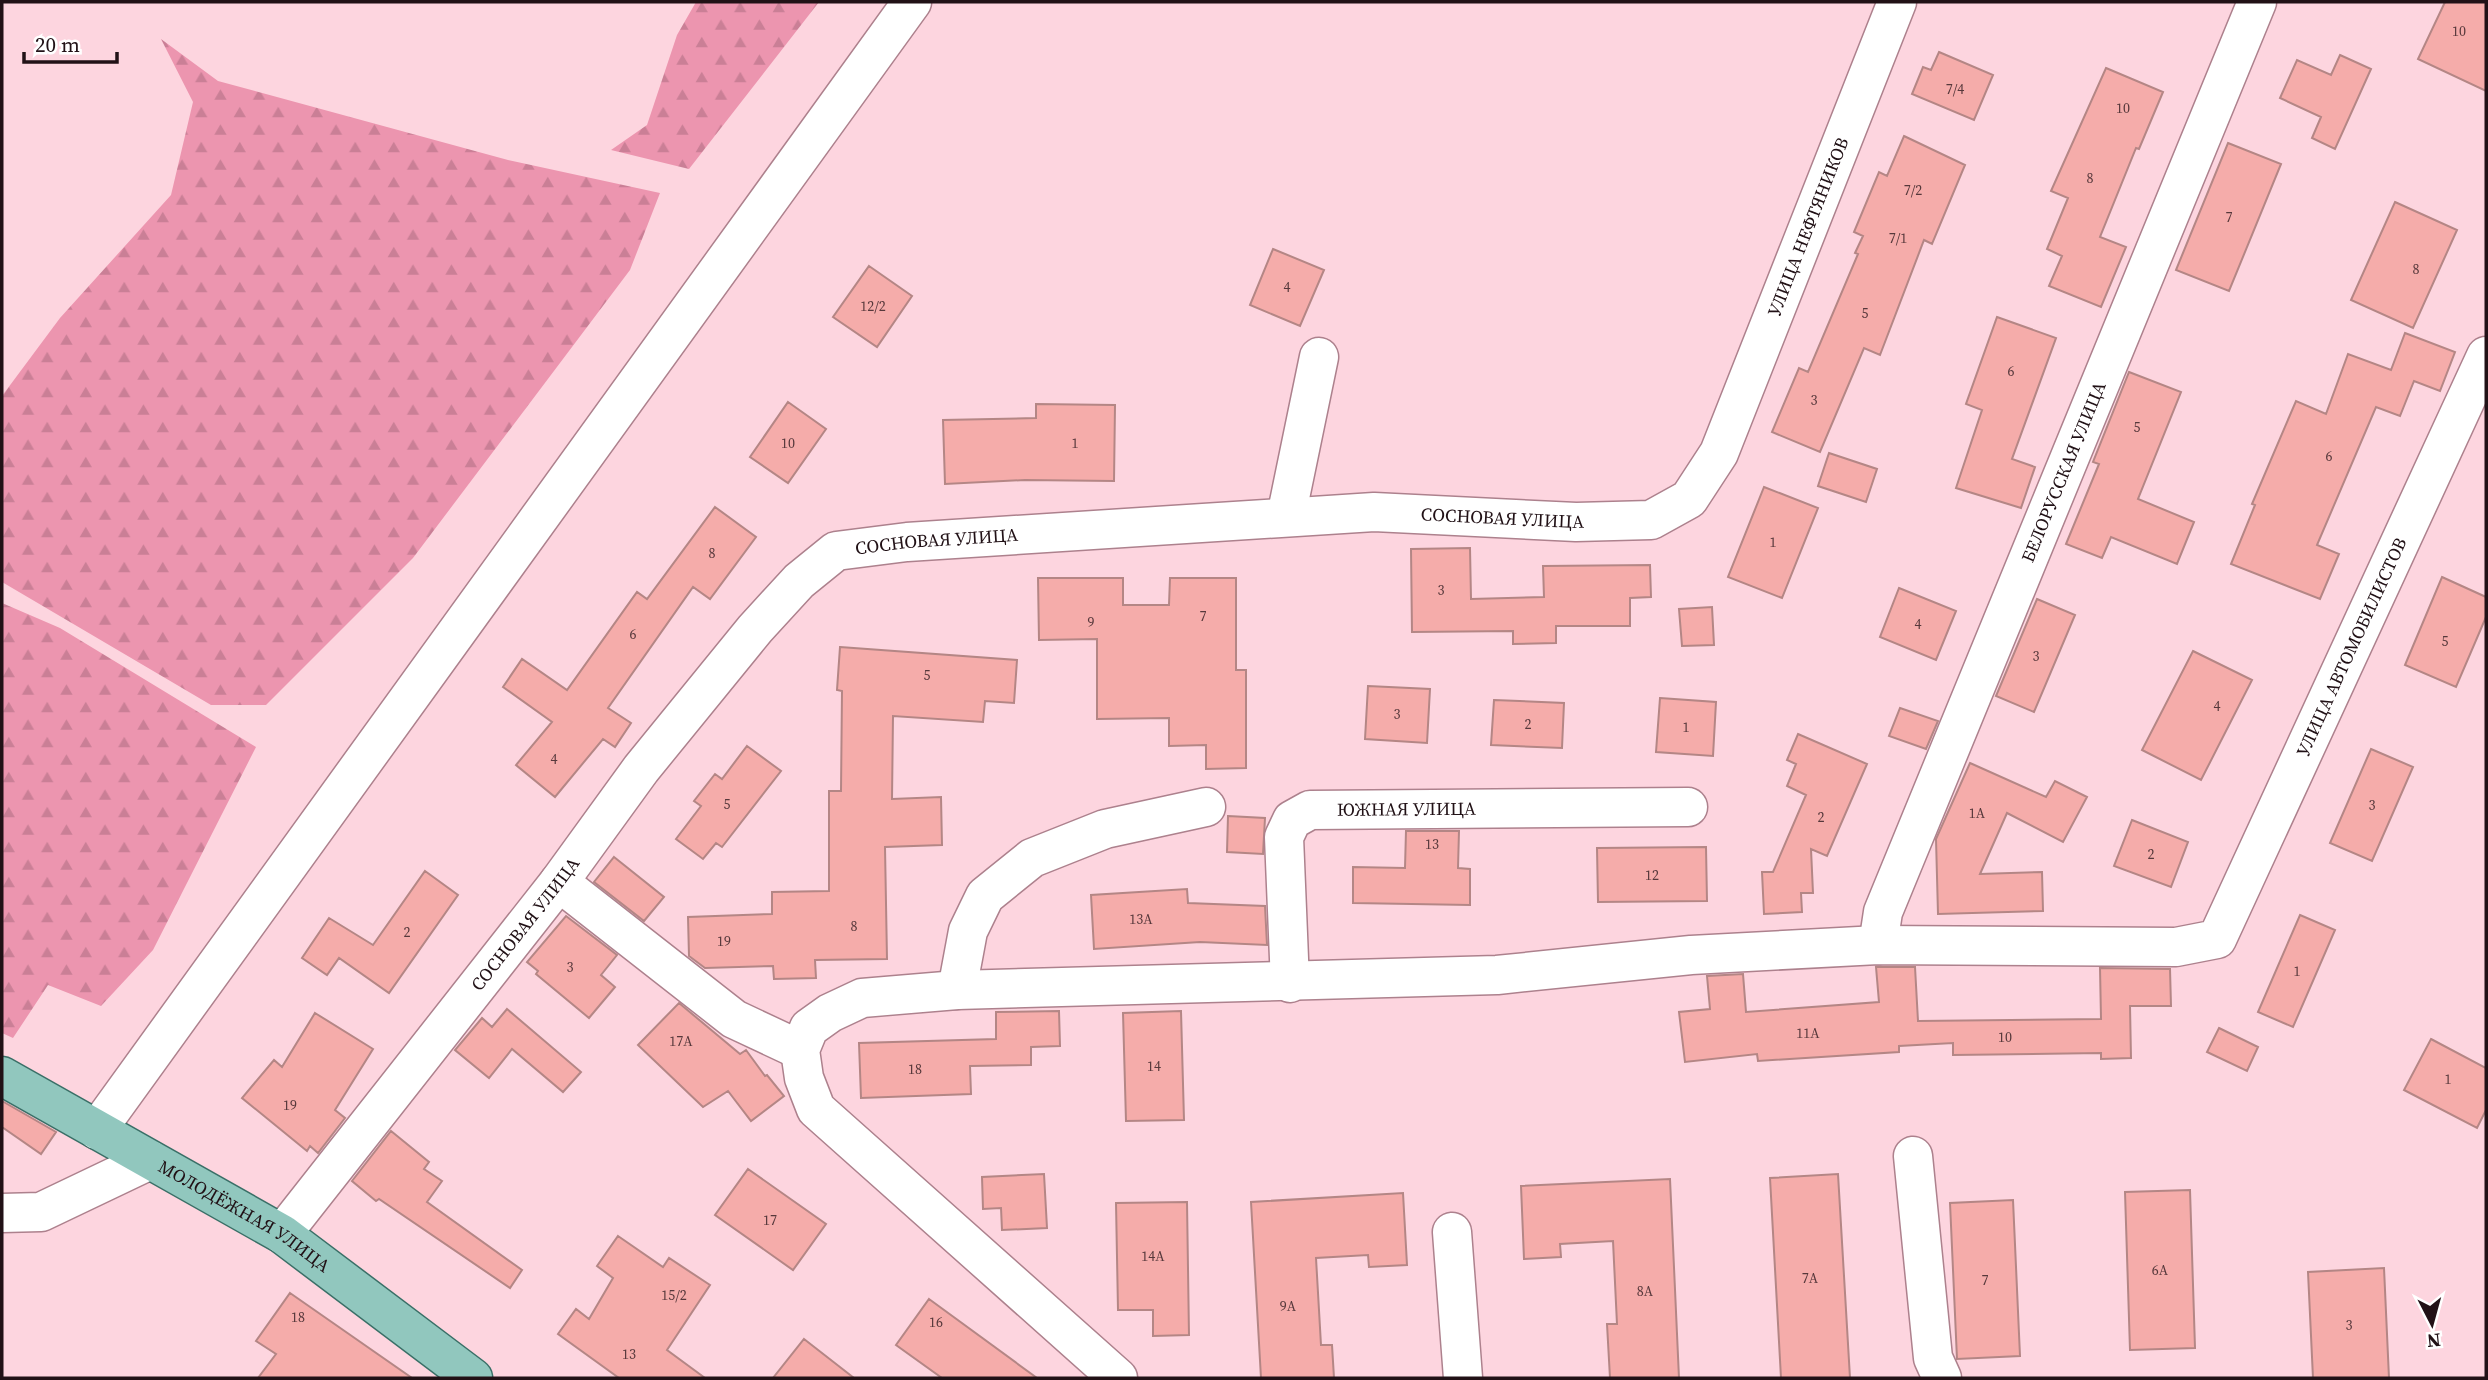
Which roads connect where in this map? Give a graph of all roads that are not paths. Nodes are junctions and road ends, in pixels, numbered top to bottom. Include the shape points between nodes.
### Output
1 (912, 2) edge
2 (1898, 2) edge
3 (2257, 2) edge
4 (2486, 356) edge
5 (1319, 357) dead end
6 (1719, 453) joint
7 (1286, 517) junction
8 (1206, 807) dead end
9 (1688, 807) dead end
10 (559, 882) junction
11 (1878, 945) junction
12 (1290, 983) junction
13 (957, 990) junction
14 (800, 1050) junction
15 (2, 1076) edge
16 (97, 1130) junction
17 (1913, 1156) dead end
18 (150, 1160) junction
19 (2, 1213) edge
20 (1452, 1232) dead end
21 (282, 1234) junction
22 (473, 1378) edge
23 (1118, 1378) edge
24 (1463, 1378) edge
25 (1942, 1378) edge

1 - 16 street
2 - 6 street, УЛИЦА НЕФТЯНИКОВ
3 - 11 street, БЕЛОРУССКАЯ УЛИЦА via 1883,912
4 - 11 street, УЛИЦА АВТОМОБИЛИСТОВ via 2217,939 2176,947
5 - 7 street
6 - 7 street, СОСНОВАЯ УЛИЦА via 1689,499 1651,520 1576,522 1374,512
7 - 10 street, СОСНОВАЯ УЛИЦА via 907,542 836,551 755,629 641,769
8 - 13 street via 1105,829 1032,858 985,896 968,931
9 - 12 street, ЮЖНАЯ УЛИЦА via 1310,810 1293,820 1284,838
10 - 14 street via 734,1019
10 - 21 street, СОСНОВАЯ УЛИЦА
11 - 12 street via 1690,954 1497,975
12 - 13 street
13 - 14 street via 863,998 809,1028
14 - 23 street via 816,1109
15 - 16 main road, МОЛОДЁЖНАЯ УЛИЦА
16 - 18 main road, МОЛОДЁЖНАЯ УЛИЦА
17 - 25 street via 1933,1358
18 - 19 street via 41,1212
18 - 21 main road, МОЛОДЁЖНАЯ УЛИЦА
20 - 24 street
21 - 22 main road, МОЛОДЁЖНАЯ УЛИЦА

